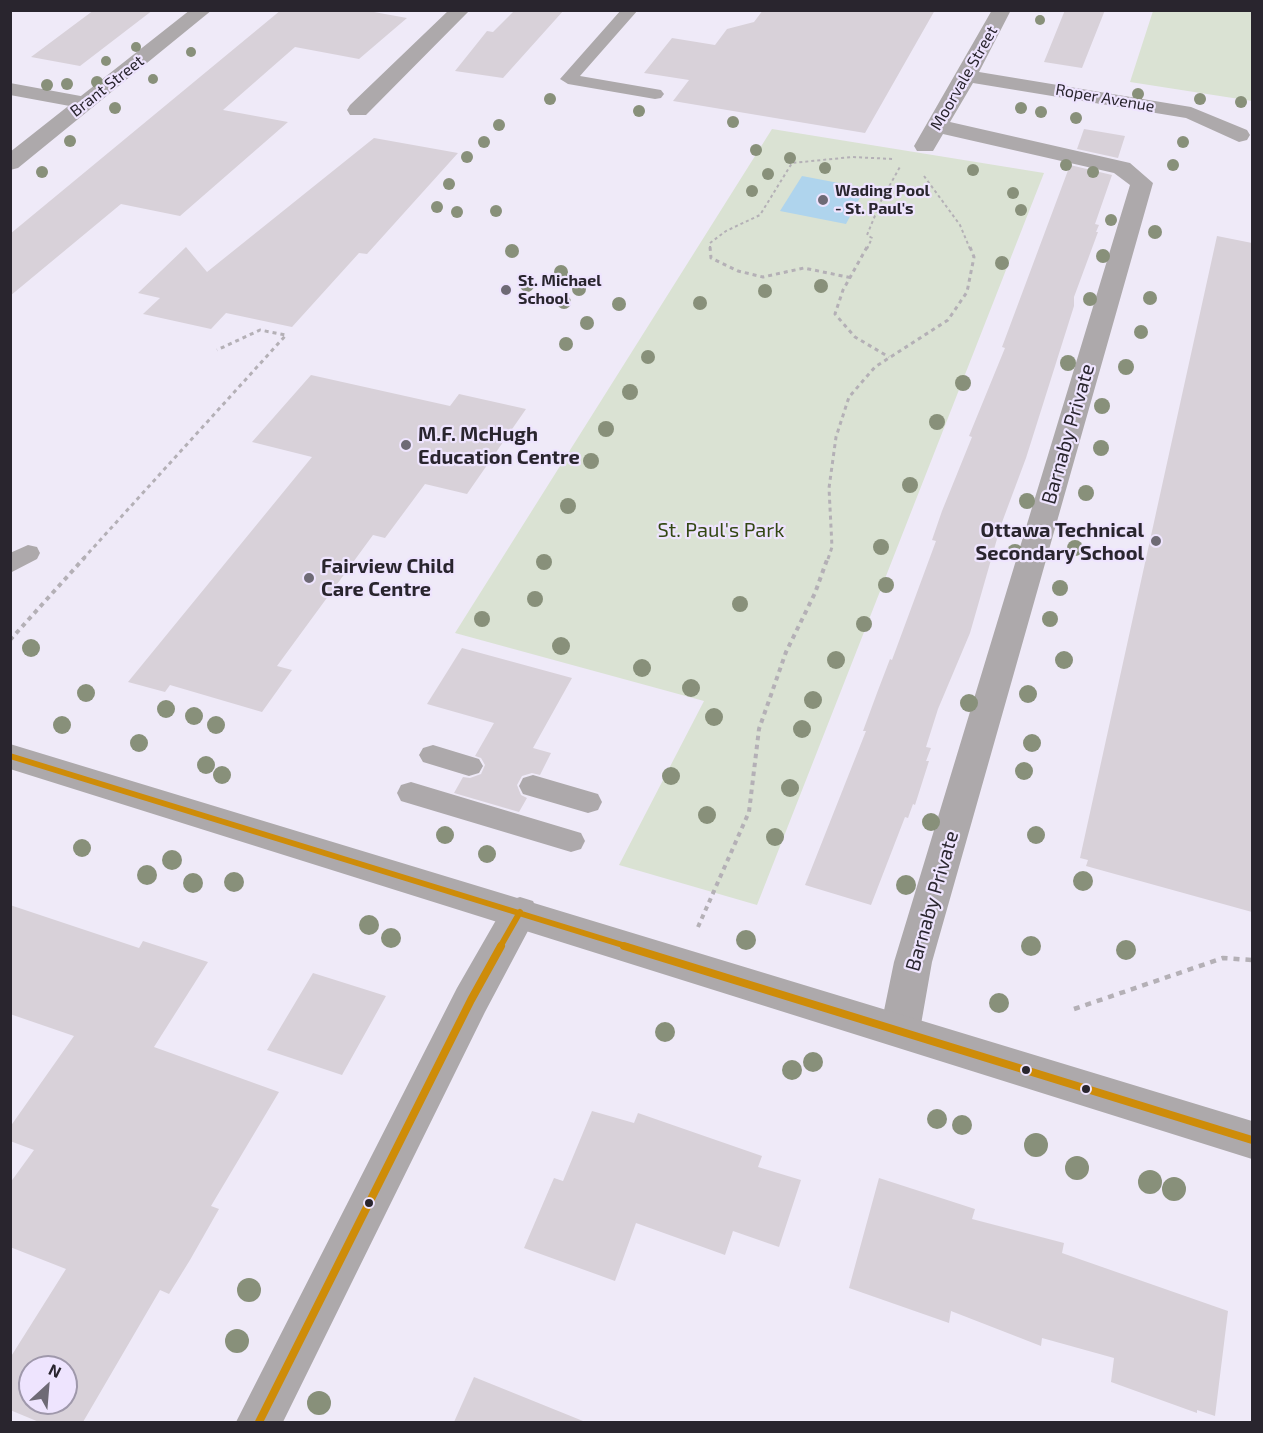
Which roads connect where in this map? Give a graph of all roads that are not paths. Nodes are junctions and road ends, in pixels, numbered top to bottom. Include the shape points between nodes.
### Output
1 (203, 10) edge
2 (461, 10) edge
3 (630, 10) edge
4 (1002, 10) edge
5 (967, 76) junction
6 (10, 88) edge
7 (656, 94) dead end
8 (86, 103) junction
9 (358, 110) dead end
10 (1239, 135) dead end
11 (931, 136) joint
12 (10, 163) edge
13 (433, 755) dead end
14 (10, 756) edge
15 (469, 766) dead end
16 (533, 786) dead end
17 (411, 793) dead end
18 (588, 802) dead end
19 (571, 841) dead end
20 (520, 912) junction
21 (900, 1030) junction
22 (1252, 1140) edge
23 (259, 1422) edge

1 - 8 street, Brant Street
2 - 9 street
3 - 7 lane via 568,79
4 - 5 street, Moorvale Street
5 - 10 street, Roper Avenue via 1191,112
5 - 11 street, Moorvale Street
6 - 8 street
8 - 12 street, Brant Street
11 - 21 street, Barnaby Private via 1122,168 1142,183 913,962
13 - 15 lane
14 - 20 street
16 - 18 lane
17 - 19 lane
20 - 21 street
20 - 23 street
21 - 22 street

